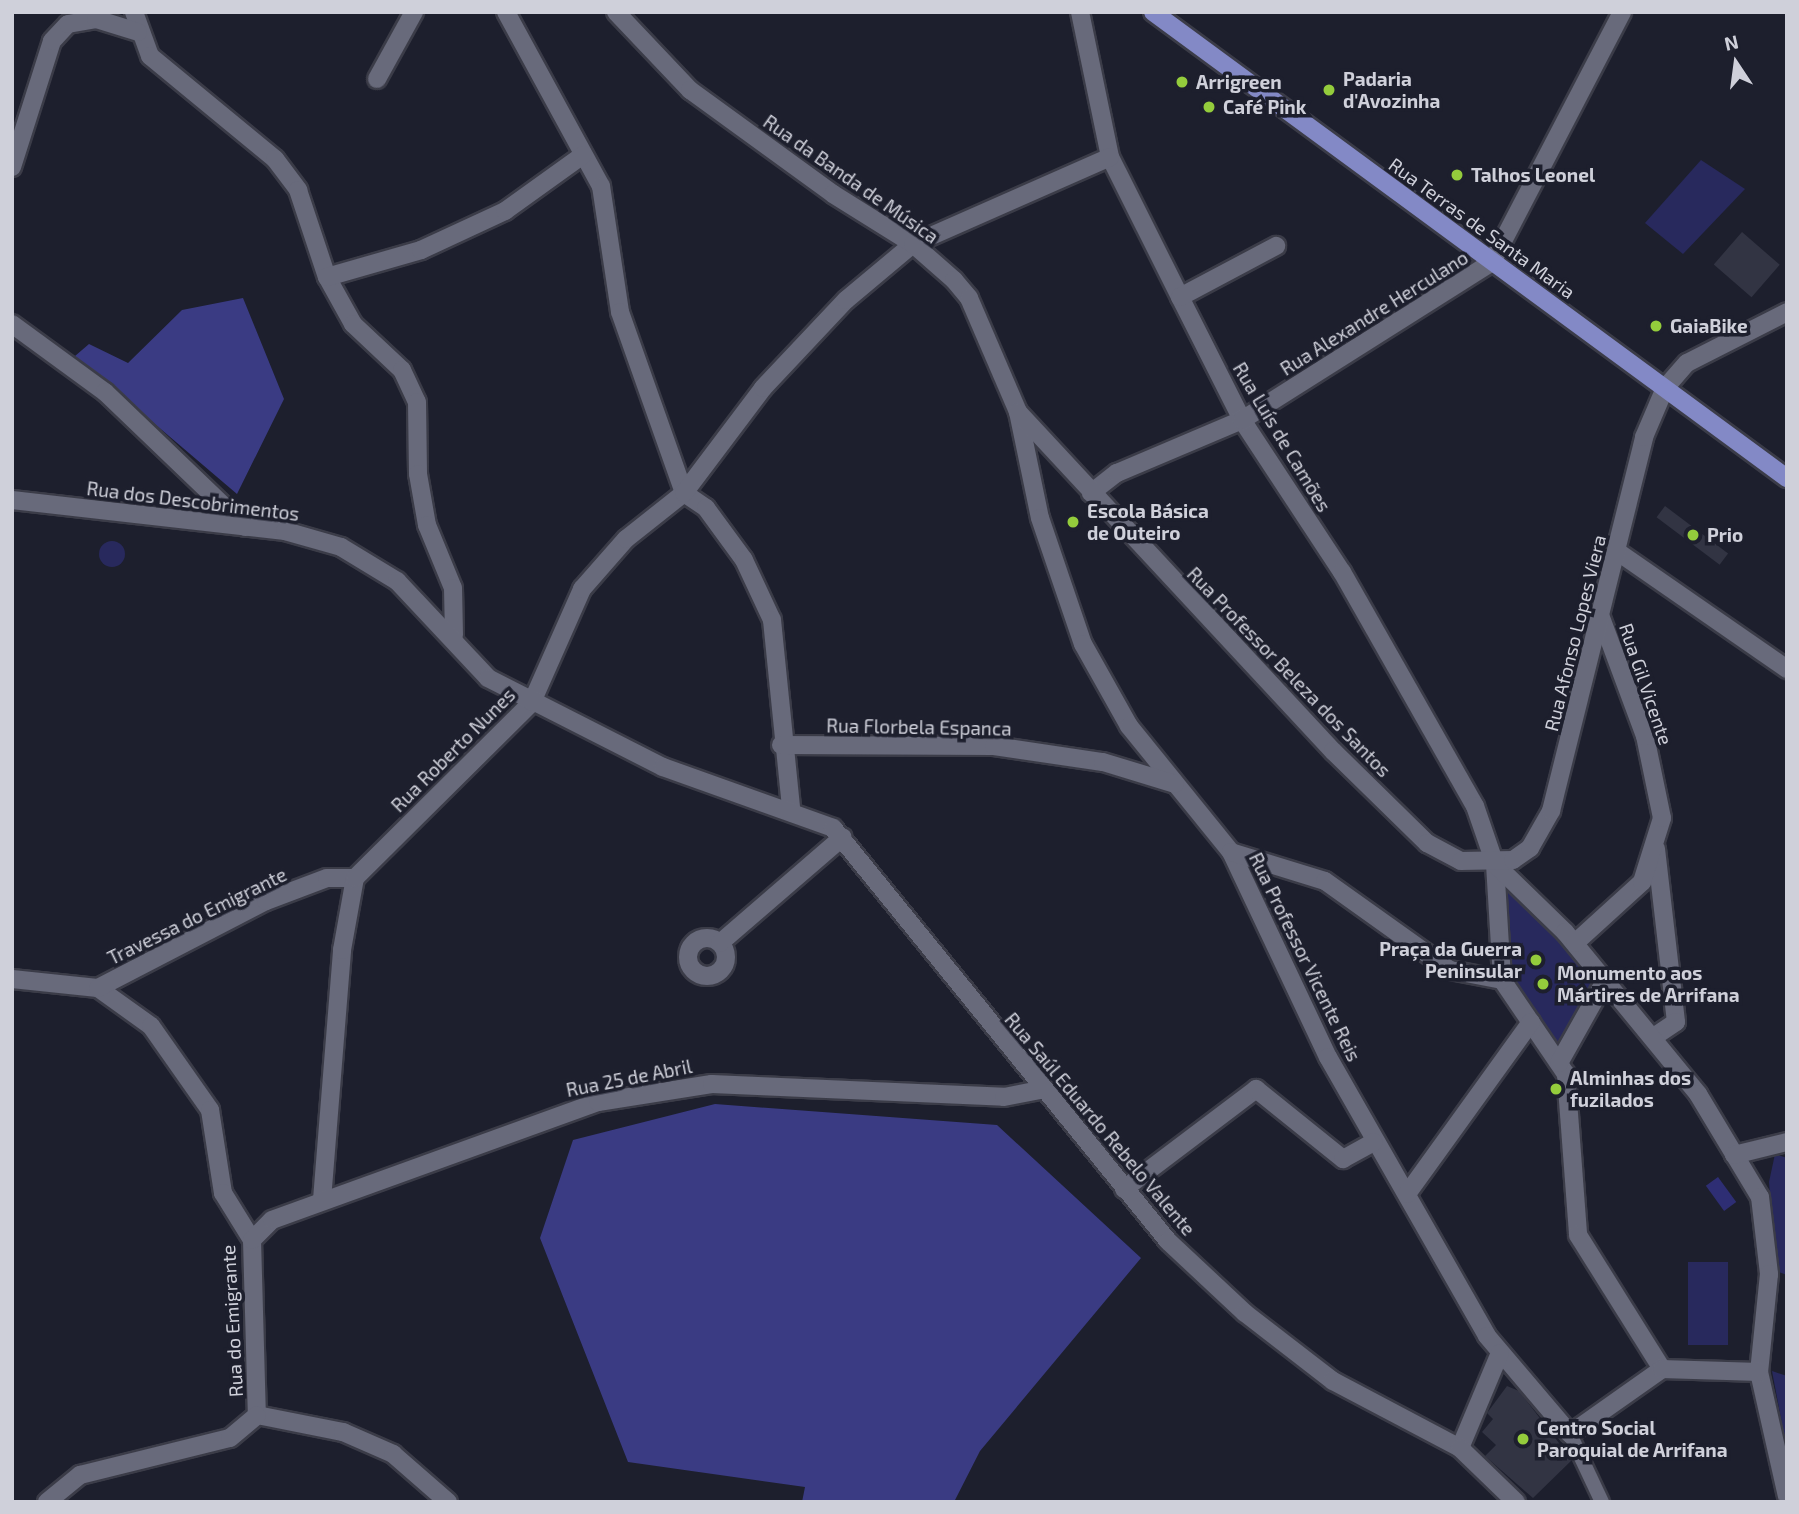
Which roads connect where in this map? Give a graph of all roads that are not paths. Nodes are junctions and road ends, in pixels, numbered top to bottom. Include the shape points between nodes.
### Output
1 (134, 12) edge
2 (414, 12) edge
3 (506, 12) edge
4 (616, 12) edge
5 (1080, 12) edge
6 (1153, 12) edge
7 (1622, 12) edge
8 (138, 32) junction
9 (377, 79) dead end
10 (583, 155) junction
11 (1110, 157) junction
12 (12, 167) edge
13 (913, 244) junction
14 (1276, 246) dead end
15 (1492, 262) junction
16 (327, 277) junction
17 (1180, 297) junction
18 (1787, 312) edge
19 (12, 324) edge
20 (1665, 388) junction
21 (1018, 412) junction
22 (1242, 420) junction
23 (1787, 478) edge
24 (684, 493) junction
25 (1091, 493) junction
26 (12, 500) edge
27 (246, 527) junction
28 (1618, 552) junction
29 (1601, 618) junction
30 (454, 635) junction
31 (1787, 669) edge
32 (532, 702) junction
33 (781, 745) junction
34 (1178, 785) junction
35 (791, 808) junction
36 (843, 837) junction
37 (1656, 845) junction
38 (1231, 852) junction
39 (1495, 864) junction
40 (355, 878) junction
41 (720, 943) dead end
42 (1574, 943) junction
43 (12, 979) edge
44 (1502, 980) junction
45 (1605, 981) junction
46 (98, 988) junction
47 (1531, 1022) junction
48 (1658, 1034) dead end
49 (1559, 1063) junction
50 (1040, 1090) junction
51 (1374, 1142) junction
52 (1787, 1142) edge
53 (1734, 1156) junction
54 (1124, 1189) junction
55 (1407, 1194) junction
56 (322, 1200) junction
57 (252, 1240) junction
58 (1500, 1353) junction
59 (1662, 1368) junction
60 (1759, 1372) junction
61 (257, 1415) junction
62 (1570, 1434) junction
63 (1460, 1448) junction
64 (1785, 1486) edge
65 (47, 1502) edge
66 (448, 1502) edge
67 (1516, 1502) edge
68 (1602, 1502) edge

1 - 8 street
2 - 9 street
3 - 10 street
4 - 13 street, Rua da Banda de Música via 690,90 833,194
5 - 11 street, Rua Luís de Camões
6 - 15 main road, Rua Terras de Santa Maria
7 - 15 street
8 - 12 street via 96,19 68,24 60,33
8 - 16 street via 150,56 199,103 275,159 298,190
10 - 16 street via 505,211 421,250
10 - 24 street via 601,186 620,312
11 - 13 street, Rua Roberto Nunes
11 - 17 street, Rua Luís de Camões
13 - 21 street, Rua da Banda de Música via 968,298
13 - 24 street, Rua Roberto Nunes via 846,300 763,388
14 - 17 street
15 - 20 main road, Rua Terras de Santa Maria
15 - 22 street, Rua Alexandre Herculano via 1468,283
16 - 30 street via 353,324 402,370 417,402 418,474 427,525 453,588
17 - 22 street, Rua Luís de Camões
18 - 20 street, Rua Afonso Lopes Viera via 1687,363
19 - 27 street via 105,392
20 - 23 main road, Rua Terras de Santa Maria
20 - 28 street, Rua Afonso Lopes Viera via 1644,437
21 - 25 street, Rua Professor Beleza dos Santos
21 - 34 street, Rua Professor Vicente Reis via 1040,518 1083,644 1129,726
22 - 25 street, Rua Alexandre Herculano via 1117,473
22 - 39 street, Rua Luís de Camões via 1342,572 1442,745 1475,806
24 - 32 street, Rua Roberto Nunes via 626,539 582,589
24 - 33 street via 706,508 744,560 772,620
25 - 39 street, Rua Professor Beleza dos Santos via 1427,843 1461,861
26 - 27 street, Rua dos Descobrimentos
27 - 30 street, Rua dos Descobrimentos via 341,547 397,581
28 - 29 street, Rua Afonso Lopes Viera
28 - 31 street
29 - 37 street, Rua Gil Vicente via 1645,736 1662,818
29 - 39 street, Rua Afonso Lopes Viera via 1551,811 1530,848
30 - 32 street, Rua dos Descobrimentos via 488,678
32 - 35 street, Rua dos Descobrimentos via 663,767
32 - 40 street, Rua Roberto Nunes
33 - 34 street, Rua Florbela Espanca via 993,746 1103,762
33 - 35 street
34 - 38 street, Rua Professor Vicente Reis
35 - 36 street, Rua Saúl Eduardo Rebelo Valente
36 - 41 street
36 - 50 street, Rua Saúl Eduardo Rebelo Valente
37 - 42 street via 1642,882
37 - 48 street via 1676,1022
38 - 44 street via 1325,881 1450,970
38 - 51 street, Rua Professor Vicente Reis
39 - 42 street
39 - 44 street
40 - 46 street, Travessa do Emigrante via 327,878 266,901
40 - 56 street via 342,950
42 - 45 street
43 - 46 street, Rua do Emigrante
44 - 47 street
45 - 49 street
45 - 53 street via 1698,1094
46 - 57 street, Rua do Emigrante via 151,1026 182,1064 210,1110 223,1192
47 - 49 street
47 - 55 street
49 - 59 street via 1566,1074 1578,1235
50 - 54 street, Rua Saúl Eduardo Rebelo Valente
50 - 56 street, Rua 25 de Abril via 1004,1097 712,1084 598,1102 529,1122
51 - 54 street via 1343,1159 1256,1089
51 - 55 street, Rua Professor Vicente Reis
52 - 53 street
53 - 60 street via 1760,1197 1769,1274
54 - 63 street, Rua Saúl Eduardo Rebelo Valente via 1245,1313 1333,1381
55 - 58 street, Rua Professor Vicente Reis
56 - 57 street, Rua 25 de Abril via 272,1220
57 - 61 street, Rua do Emigrante
58 - 62 street, Rua Professor Vicente Reis
58 - 63 street
59 - 60 street
59 - 62 street
60 - 64 street
61 - 65 street via 230,1438 80,1475
61 - 66 street via 343,1432 393,1454
62 - 68 street, Rua Professor Vicente Reis
63 - 67 street, Rua Saúl Eduardo Rebelo Valente

